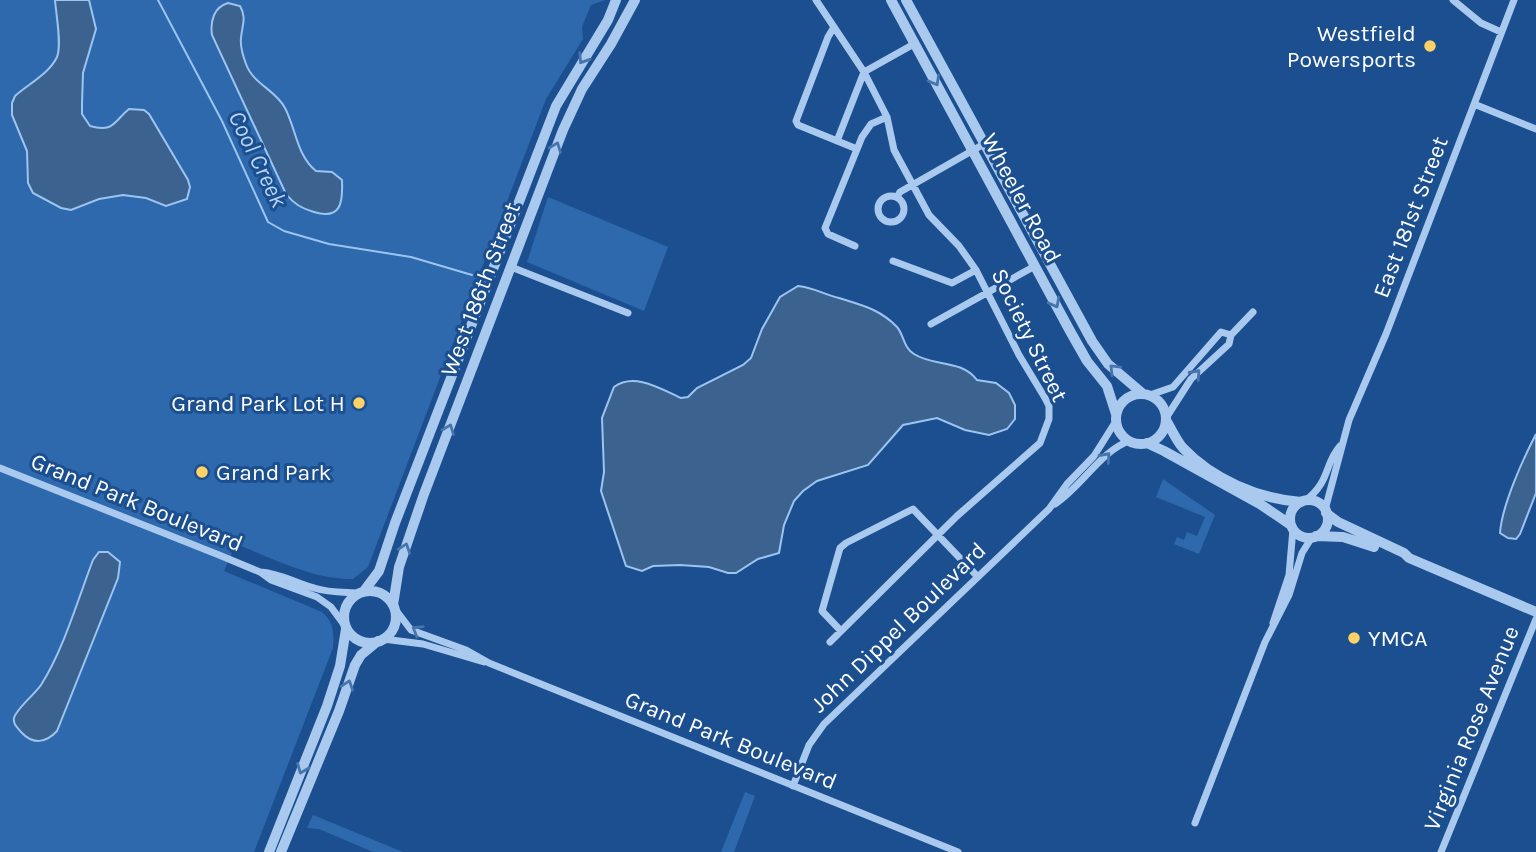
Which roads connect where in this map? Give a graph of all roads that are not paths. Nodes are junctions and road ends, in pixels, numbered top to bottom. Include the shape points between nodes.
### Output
1 (616, 0) edge
2 (635, 0) edge
3 (816, 0) edge
4 (891, 0) edge
5 (906, 0) edge
6 (1453, 0) edge
7 (1514, 0) edge
8 (834, 27) junction
9 (1501, 32) junction
10 (915, 44) junction
11 (864, 72) junction
12 (1474, 104) junction
13 (887, 117) junction
14 (1536, 129) edge
15 (837, 141) junction
16 (984, 144) junction
17 (857, 149) junction
18 (973, 150) junction
19 (525, 185) junction
20 (913, 185) junction
21 (540, 190) junction
22 (897, 197) dead end
23 (855, 246) dead end
24 (893, 261) dead end
25 (1035, 266) junction
26 (511, 267) junction
27 (976, 270) junction
28 (987, 294) junction
29 (1253, 312) dead end
30 (628, 313) dead end
31 (931, 324) dead end
32 (1231, 335) junction
33 (1146, 394) junction
34 (1116, 417) junction
35 (1166, 419) junction
36 (1129, 441) junction
37 (1147, 443) junction
38 (1340, 446) junction
39 (0, 468) edge
40 (1303, 501) junction
41 (1049, 509) junction
42 (1326, 511) junction
43 (1292, 527) junction
44 (938, 535) junction
45 (1314, 537) junction
46 (1409, 558) junction
47 (260, 572) junction
48 (978, 577) junction
49 (361, 592) junction
50 (394, 607) junction
51 (1536, 612) edge
52 (1536, 619) edge
53 (1273, 624) junction
54 (346, 628) junction
55 (841, 631) junction
56 (380, 640) junction
57 (830, 642) dead end
58 (489, 663) junction
59 (793, 786) junction
60 (1195, 823) dead end
61 (269, 852) edge
62 (281, 852) edge
63 (958, 852) edge
64 (1441, 852) edge

1 -> 19 street, West 186th Street via 556,106
21 -> 2 street, West 186th Street via 574,105
3 - 8 street, Society Street
4 - 10 street, Wheeler Road
5 - 16 street, Wheeler Road
6 - 9 street via 1481,23
7 - 9 street, East 181st Street
8 - 11 street, Society Street
8 - 15 street via 797,123
9 - 12 street, East 181st Street
10 - 11 street
10 -> 18 street, Wheeler Road
11 - 13 street, Society Street
11 - 15 street
12 - 14 street
12 - 38 street, East 181st Street
13 - 17 street via 868,127
13 - 20 street, Society Street via 894,150
15 - 17 street
16 - 18 street
33 -> 16 street, Wheeler Road via 1108,364 1092,341
17 - 23 street via 825,230
18 - 20 street
18 - 25 street, Wheeler Road
19 - 21 street
19 - 49 street, West 186th Street via 379,571
20 - 22 street
20 - 27 street, Society Street via 929,215
21 - 26 street, West 186th Street
24 - 27 street via 948,283
25 - 28 street
25 -> 34 street, Wheeler Road via 1087,360 1107,386
26 - 30 street
50 -> 26 street, West 186th Street via 399,567 424,494
27 - 28 street, Society Street
28 - 31 street
28 - 44 street, Society Street via 1049,406 1047,429 1040,443
29 - 32 street
32 - 33 street via 1221,332 1173,387
35 -> 32 street via 1191,379 1229,344
33 - 34 street via 1125,399
33 - 35 street via 1161,403
34 - 36 street via 1119,432
34 - 41 street, John Dippel Boulevard via 1094,456
35 - 37 street via 1162,433
35 - 40 street via 1184,449 1223,478 1265,496
36 - 37 street
41 -> 36 street, John Dippel Boulevard via 1070,494 1112,449
37 - 43 street via 1260,504
38 - 40 street, East 181st Street via 1322,485
38 - 42 street, East 181st Street
39 - 47 street, Grand Park Boulevard
40 - 42 street via 1318,503
40 - 43 street via 1291,512
41 - 48 street, John Dippel Boulevard
42 - 45 street via 1326,526
42 - 46 street via 1338,522
43 - 45 street via 1299,535
43 - 53 street via 1289,575
44 - 48 street
44 - 55 street, Society Street
44 - 55 street via 913,509 840,548 822,611
45 - 46 street via 1358,540
45 - 53 street via 1302,552 1289,595
46 - 51 street
47 - 49 street, Grand Park Boulevard via 329,592
47 - 54 street, Grand Park Boulevard via 320,598
48 - 59 street, John Dippel Boulevard via 824,724 809,745
49 - 50 street via 383,594
49 - 54 street via 345,607
50 - 56 street via 395,624
58 -> 50 street, Grand Park Boulevard via 411,629
52 - 64 street, Virginia Rose Avenue
53 - 60 street
54 - 56 street via 359,640
54 -> 61 street via 327,706
55 - 57 street, Society Street
56 - 58 street, Grand Park Boulevard via 423,644
62 -> 56 street via 357,661
58 - 59 street, Grand Park Boulevard
59 - 63 street, Grand Park Boulevard

